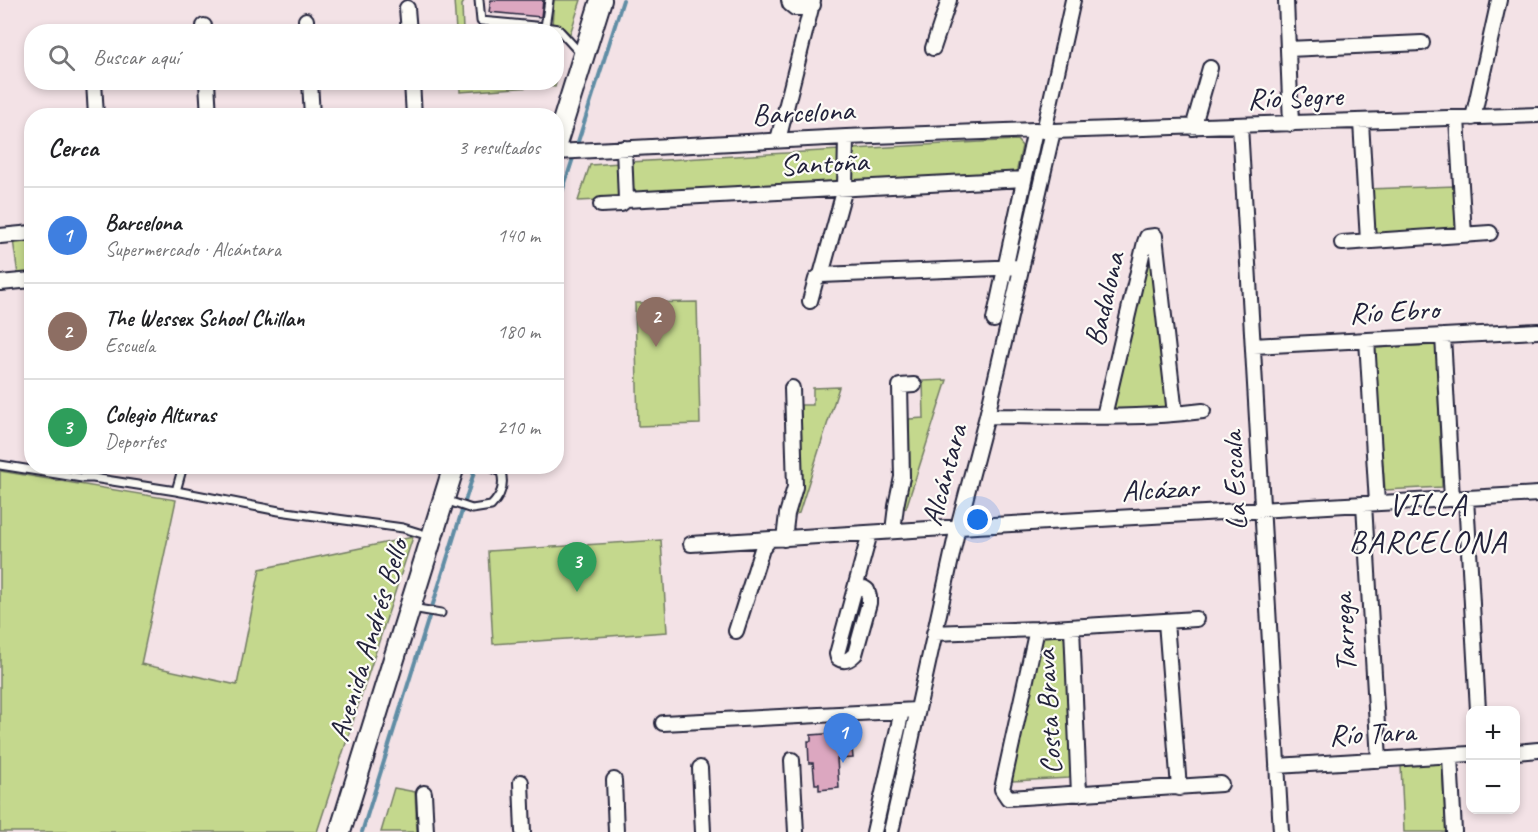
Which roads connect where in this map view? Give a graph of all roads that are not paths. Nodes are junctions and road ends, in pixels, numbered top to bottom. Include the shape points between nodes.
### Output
1 (479, 0) edge
2 (549, 0) edge
3 (601, 0) edge
4 (789, 0) edge
5 (949, 0) edge
6 (1073, 0) edge
7 (1286, 0) edge
8 (1499, 0) edge
9 (813, 2) edge
10 (408, 8) dead end
11 (409, 24) edge
12 (513, 24) edge
13 (545, 24) edge
14 (564, 35) edge
15 (1422, 44) dead end
16 (933, 48) dead end
17 (1288, 49) junction
18 (584, 57) junction
19 (1210, 68) dead end
20 (94, 90) edge
21 (207, 90) edge
22 (310, 90) edge
23 (412, 90) edge
24 (96, 108) edge
25 (209, 108) edge
26 (312, 108) edge
27 (414, 108) edge
28 (1538, 116) edge
29 (1457, 118) junction
30 (1473, 118) junction
31 (1361, 122) junction
32 (1291, 124) junction
33 (1240, 126) junction
34 (1193, 128) junction
35 (1044, 131) junction
36 (564, 137) edge
37 (846, 137) junction
38 (778, 140) junction
39 (624, 148) junction
40 (564, 149) edge
41 (1024, 179) junction
42 (845, 188) junction
43 (626, 200) junction
44 (601, 205) dead end
45 (1491, 233) dead end
46 (24, 234) edge
47 (1464, 235) junction
48 (0, 236) edge
49 (1368, 241) junction
50 (1342, 243) dead end
51 (1005, 267) junction
52 (1021, 267) junction
53 (821, 275) junction
54 (24, 281) edge
55 (0, 283) edge
56 (810, 301) dead end
57 (994, 320) dead end
58 (1538, 331) edge
59 (1443, 336) junction
60 (1367, 340) junction
61 (1253, 346) junction
62 (914, 385) dead end
63 (792, 388) dead end
64 (1203, 411) dead end
65 (1175, 414) junction
66 (987, 416) junction
67 (1104, 416) junction
68 (0, 465) edge
69 (24, 469) edge
70 (57, 474) edge
71 (181, 474) edge
72 (453, 474) edge
73 (501, 474) edge
74 (176, 491) junction
75 (1538, 494) edge
76 (1459, 498) junction
77 (449, 502) junction
78 (1370, 503) junction
79 (1262, 510) junction
80 (958, 527) junction
81 (893, 531) junction
82 (870, 533) junction
83 (432, 537) junction
84 (784, 538) junction
85 (769, 540) junction
86 (691, 544) dead end
87 (855, 588) junction
88 (410, 607) junction
89 (441, 613) dead end
90 (1196, 619) dead end
91 (1166, 622) junction
92 (1072, 627) junction
93 (1037, 629) junction
94 (736, 631) dead end
95 (934, 633) junction
96 (1478, 706) edge
97 (918, 710) junction
98 (902, 711) junction
99 (663, 723) dead end
100 (1538, 750) edge
101 (1520, 752) edge
102 (1466, 754) edge
103 (1450, 756) junction
104 (792, 760) dead end
105 (1379, 760) junction
106 (1277, 766) junction
107 (700, 768) dead end
108 (614, 780) dead end
109 (521, 782) dead end
110 (1221, 784) dead end
111 (1179, 788) junction
112 (424, 793) dead end
113 (1079, 794) junction
114 (340, 832) edge
115 (426, 832) edge
116 (523, 832) edge
117 (616, 832) edge
118 (703, 832) edge
119 (796, 832) edge
120 (874, 832) edge
121 (891, 832) edge
122 (1281, 832) edge
123 (1454, 832) edge

1 - 12 lane via 481,21
2 - 13 lane
3 - 18 main road
4 - 9 street via 795,8
5 - 16 street
6 - 35 street, Alcántara
7 - 17 street
8 - 30 street
9 - 38 street
10 - 11 street
14 - 18 lane
15 - 17 street
17 - 32 street
18 - 36 main road
19 - 34 street
20 - 24 street
21 - 25 street
22 - 26 street
23 - 27 street
28 - 30 street, Río Segre
29 - 30 street, Río Segre
29 - 31 street, Río Segre
29 - 47 street
31 - 32 street, Río Segre
31 - 49 street
32 - 33 street, Río Segre
33 - 34 street, Río Segre
33 - 61 street, La Escala
34 - 35 street, Río Segre
35 - 37 street, Barcelona
35 - 41 street, Alcántara
35 - 52 street, Alcántara
37 - 38 street, Barcelona
37 - 42 street
38 - 39 street, Barcelona
39 - 40 street, Barcelona
39 - 43 street
41 - 42 street, Santoña
41 - 51 street, Alcántara
42 - 43 street, Santoña
42 - 53 street
43 - 44 street, Santoña
45 - 47 street
46 - 48 street
47 - 49 street
49 - 50 street
51 - 52 street
51 - 53 street
51 - 57 street, Alcántara
52 - 66 street, Alcántara
53 - 56 street via 816,279
54 - 55 street
58 - 59 street, Río Ebro
59 - 60 street, Río Ebro
59 - 76 street
60 - 61 street, Río Ebro
60 - 78 street, Tarrega
61 - 79 street, La Escala
62 - 81 street via 900,386 902,477
63 - 84 street via 795,487
64 - 65 street
65 - 67 street
65 - 67 street, Badalona via 1155,236 1147,237 1145,242
66 - 67 street
66 - 80 street, Alcántara
68 - 69 lane
70 - 74 lane
71 - 74 lane
72 - 77 main road, Avenida Andrés Bello
73 - 77 lane via 500,496 491,506 472,508
74 - 83 lane via 279,511 403,528
75 - 76 street, Alcázar
76 - 78 street, Alcázar
76 - 96 street
77 - 83 main road, Avenida Andrés Bello
78 - 79 street, Alcázar
78 - 105 street, Tarrega
79 - 80 street, Alcázar
79 - 106 street, La Escala
80 - 81 street, Alcázar
80 - 95 street, Alcántara
81 - 82 street, Alcázar
82 - 84 street, Alcázar
82 - 87 street
83 - 88 main road, Avenida Andrés Bello
84 - 85 street, Alcázar
85 - 86 street, Alcázar
85 - 94 street via 762,549
87 - 87 street via 837,654 841,661 855,654 869,603 867,590
88 - 89 lane
88 - 114 main road, Avenida Andrés Bello
90 - 91 street
91 - 92 street
91 - 111 street
92 - 93 street
92 - 113 street, Costa Brava
93 - 95 street
93 - 113 street via 1002,789 1008,798
95 - 97 street, Alcántara
97 - 98 street
97 - 121 street, Alcántara
98 - 99 street
98 - 120 street
100 - 101 street
102 - 103 street, Río Tara
103 - 105 street, Río Tara
103 - 123 street
104 - 119 street
105 - 106 street, Río Tara
106 - 122 street, La Escala
107 - 118 street
108 - 117 street
109 - 116 street
110 - 111 street
111 - 113 street
112 - 115 street

